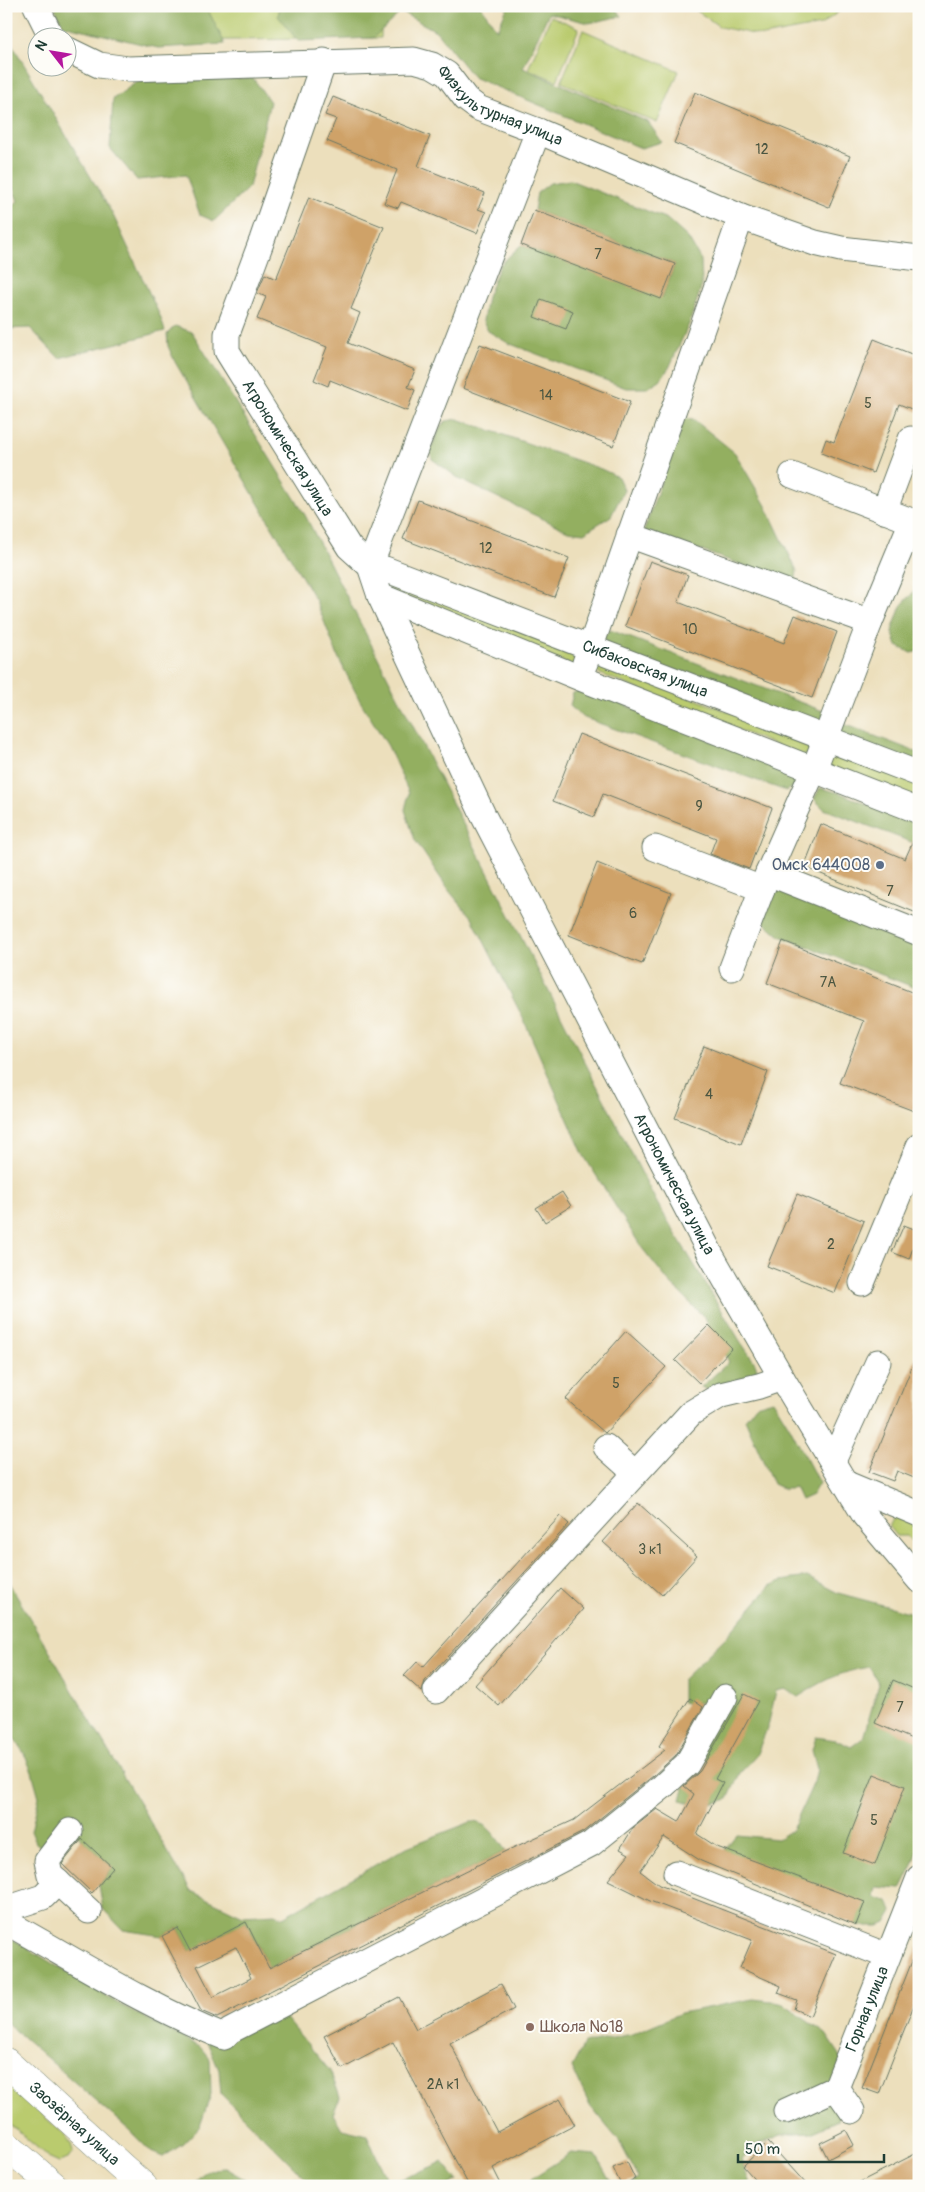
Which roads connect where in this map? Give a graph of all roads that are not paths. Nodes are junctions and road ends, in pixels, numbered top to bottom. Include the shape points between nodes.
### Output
1 (36, 6) edge
2 (47, 28) edge
3 (78, 55) edge
4 (324, 61) junction
5 (538, 131) junction
6 (741, 217) junction
7 (918, 257) edge
8 (919, 442) edge
9 (792, 475) dead end
10 (884, 510) junction
11 (915, 523) edge
12 (629, 535) junction
13 (370, 566) junction
14 (380, 596) junction
15 (870, 622) junction
16 (591, 648) junction
17 (580, 678) junction
18 (825, 740) junction
19 (814, 770) junction
20 (919, 774) edge
21 (919, 811) edge
22 (655, 848) dead end
23 (765, 881) junction
24 (919, 933) edge
25 (732, 968) dead end
26 (919, 1146) edge
27 (862, 1283) dead end
28 (878, 1362) dead end
29 (775, 1380) junction
30 (606, 1447) dead end
31 (834, 1460) junction
32 (636, 1473) junction
33 (847, 1484) junction
34 (919, 1514) edge
35 (919, 1580) edge
36 (436, 1691) dead end
37 (725, 1697) dead end
38 (70, 1832) dead end
39 (676, 1873) dead end
40 (919, 1878) edge
41 (58, 1882) junction
42 (6, 1909) edge
43 (89, 1910) dead end
44 (6, 1922) edge
45 (887, 1956) junction
46 (6, 2062) edge
47 (836, 2088) junction
48 (786, 2111) dead end
49 (852, 2111) dead end
50 (6, 2145) edge
51 (54, 2186) edge
52 (143, 2186) edge

1 - 2 street
3 - 4 street, Физкультурная улица via 99,64 128,69
4 - 5 street, Физкультурная улица via 414,60 432,65 447,74 466,99 478,108
4 - 13 street, Агрономическая улица via 227,334 226,351 349,547
5 - 6 street, Физкультурная улица
5 - 13 street
6 - 7 street, Физкультурная улица via 841,249
6 - 12 street
8 - 10 street via 911,439
9 - 10 street
10 - 11 street
11 - 15 street
12 - 15 street
12 - 16 street
13 - 14 street, Агрономическая улица
13 - 16 street, Сибаковская улица
14 - 17 street, Сибаковская улица
14 - 29 street, Агрономическая улица via 484,817
15 - 18 street
16 - 17 street
16 - 18 street, Сибаковская улица
17 - 19 street, Сибаковская улица
18 - 19 street
18 - 20 street, Сибаковская улица
19 - 21 street, Сибаковская улица
19 - 23 street
22 - 23 street
23 - 24 street
23 - 25 street
26 - 27 street
28 - 31 street
29 - 31 street, Агрономическая улица
29 - 32 street via 721,1395 691,1413
30 - 32 street
31 - 33 street, Агрономическая улица
32 - 36 street
33 - 34 street
33 - 35 street, Агрономическая улица via 865,1516
37 - 44 street via 687,1764 591,1844 230,2031 224,2037 182,2020
38 - 41 street via 47,1861 50,1875
39 - 45 street
40 - 45 street, Горная улица
41 - 42 street via 42,1897
41 - 43 street
45 - 47 street, Горная улица
46 - 52 main road, Заозёрная улица
47 - 48 street
47 - 49 street
50 - 51 main road

